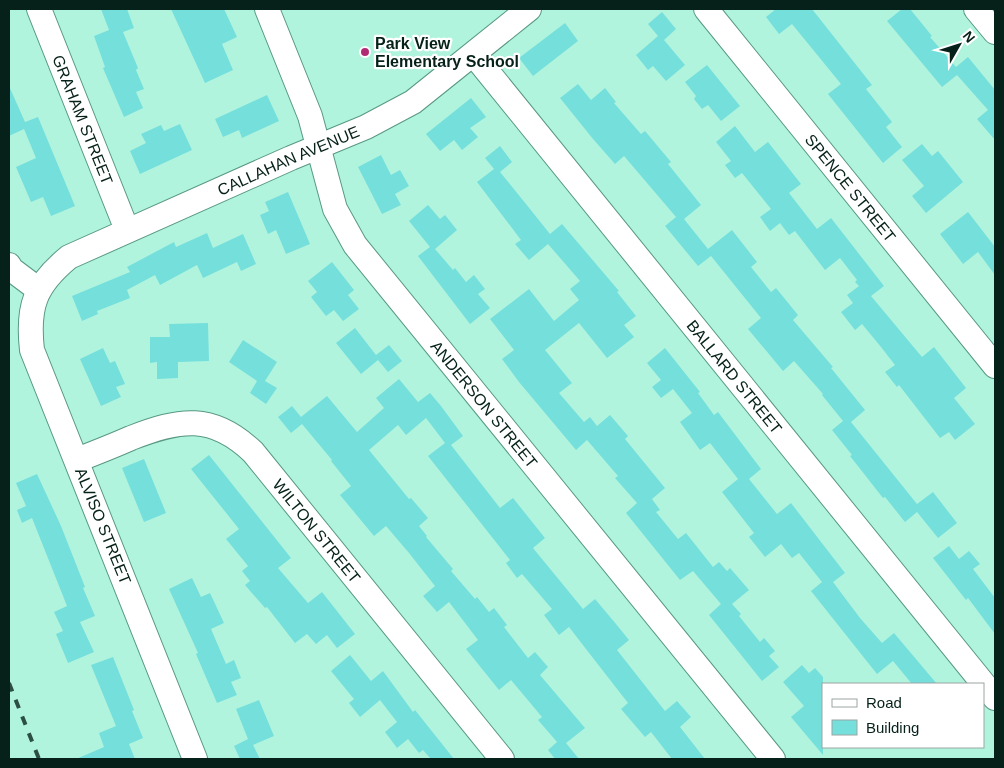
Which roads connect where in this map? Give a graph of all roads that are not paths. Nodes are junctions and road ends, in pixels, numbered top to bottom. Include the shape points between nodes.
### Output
1 (39, 9) edge
2 (267, 9) edge
3 (528, 9) edge
4 (706, 9) edge
5 (976, 9) edge
6 (995, 32) edge
7 (474, 54) junction
8 (318, 147) junction
9 (127, 230) junction
10 (9, 265) edge
11 (39, 290) junction
12 (995, 366) edge
13 (77, 460) junction
14 (983, 683) edge
15 (984, 684) edge
16 (995, 698) edge
17 (195, 759) edge
18 (502, 759) edge
19 (773, 759) edge

1 - 9 street, GRAHAM STREET
2 - 8 street, ANDERSON STREET via 310,116
3 - 7 street, CALLAHAN AVENUE
4 - 12 street, SPENCE STREET
5 - 6 street
7 - 8 street, CALLAHAN AVENUE via 413,102
7 - 14 street, BALLARD STREET
8 - 9 street, CALLAHAN AVENUE
8 - 19 street, ANDERSON STREET via 335,209 355,244
9 - 11 street, CALLAHAN AVENUE via 69,257 52,271
10 - 11 street
11 - 13 street, ALVISO STREET via 32,309 32,350
13 - 17 street, ALVISO STREET
13 - 18 street, WILTON STREET via 177,423 211,425 240,440
15 - 16 street, BALLARD STREET

